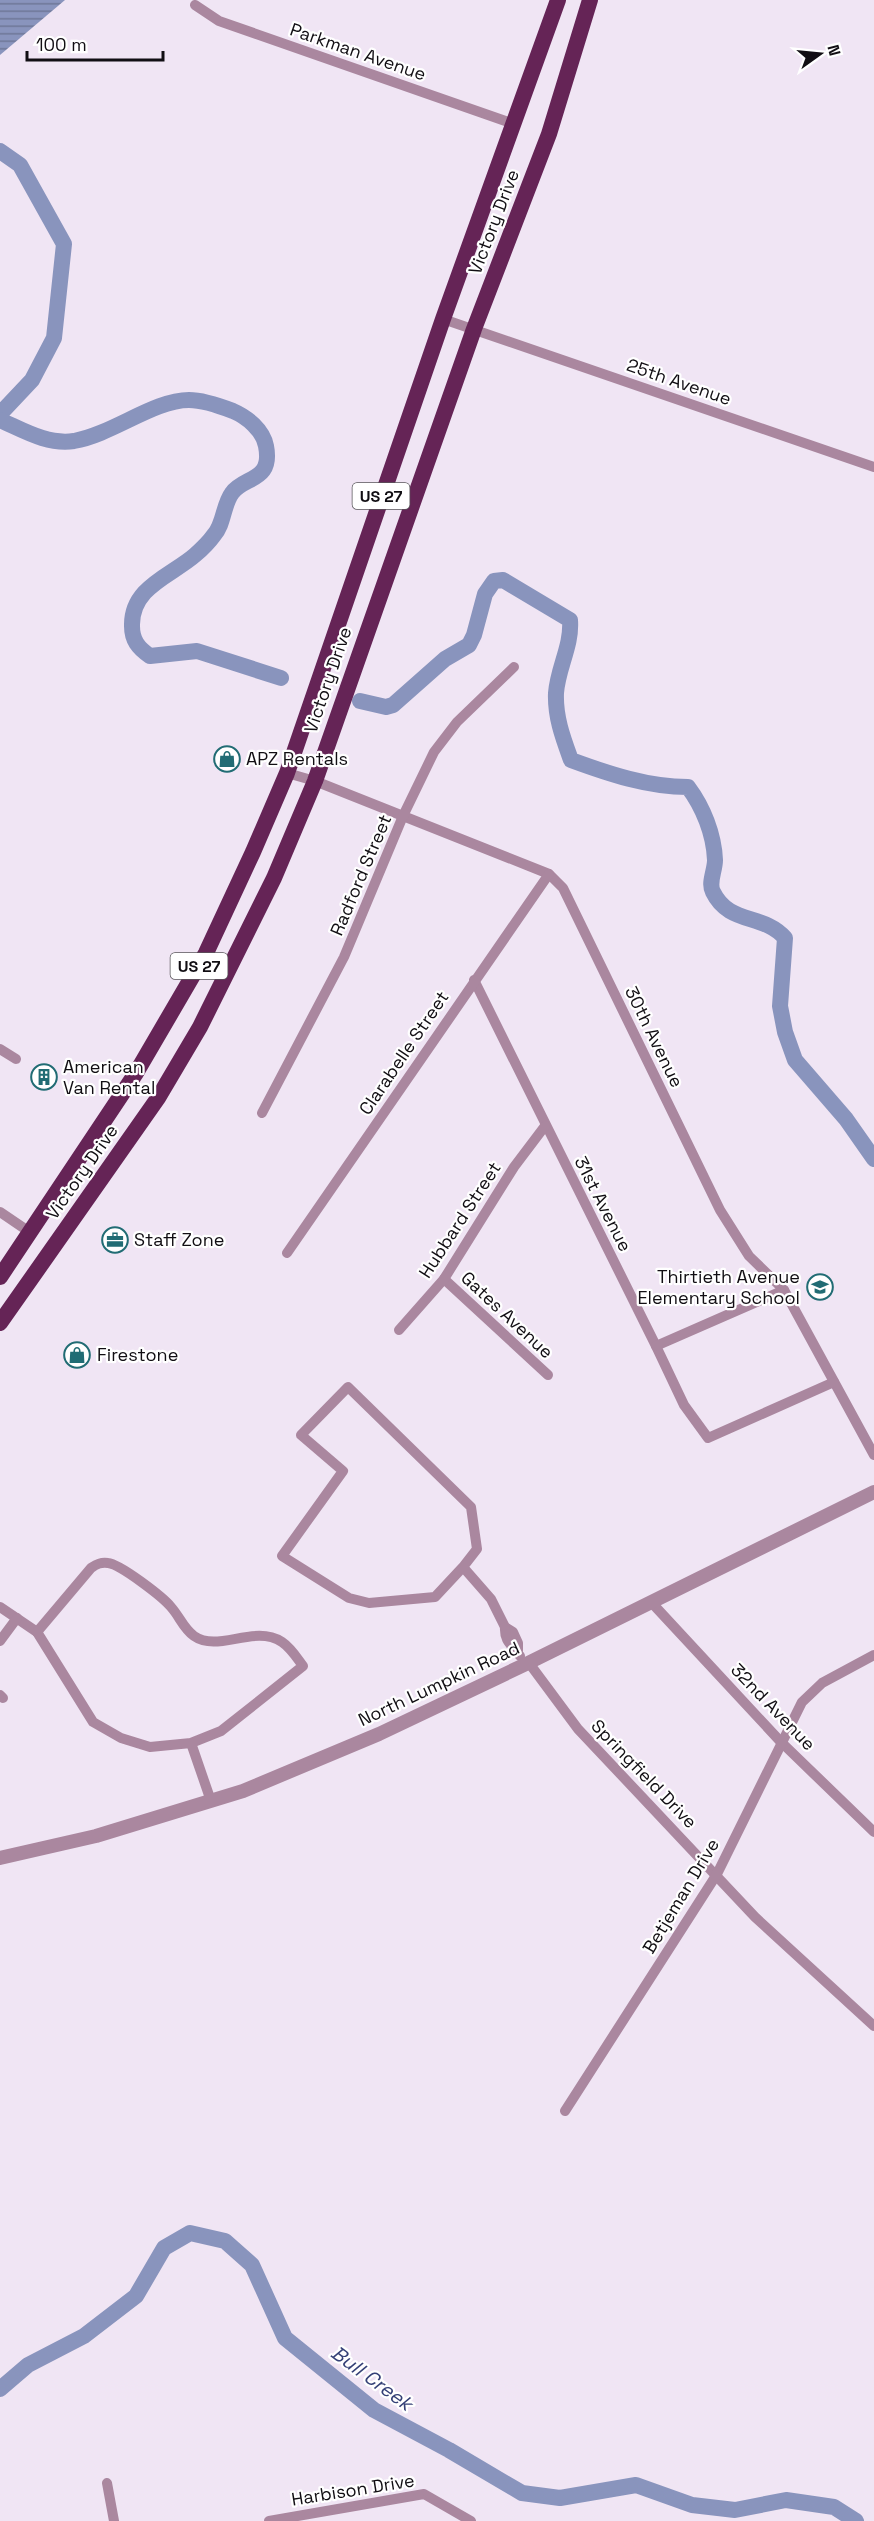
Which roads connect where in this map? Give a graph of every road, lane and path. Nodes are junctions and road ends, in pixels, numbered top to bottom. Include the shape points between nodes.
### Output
1 (558, 0) edge
2 (590, 0) edge
3 (195, 5) dead end
4 (514, 124) junction
5 (443, 319) junction
6 (474, 329) junction
7 (874, 467) edge
8 (514, 668) dead end
9 (287, 773) junction
10 (315, 781) junction
11 (403, 816) junction
12 (549, 874) junction
13 (474, 980) junction
14 (0, 1049) edge
15 (16, 1059) dead end
16 (262, 1113) dead end
17 (545, 1126) junction
18 (0, 1212) edge
19 (31, 1233) junction
20 (53, 1248) junction
21 (287, 1253) dead end
22 (0, 1276) edge
23 (444, 1279) junction
24 (784, 1290) junction
25 (0, 1323) edge
26 (399, 1330) dead end
27 (656, 1346) junction
28 (548, 1375) dead end
29 (834, 1382) junction
30 (874, 1455) edge
31 (874, 1492) edge
32 (463, 1567) junction
33 (651, 1602) junction
34 (0, 1607) edge
35 (17, 1618) junction
36 (37, 1632) junction
37 (0, 1641) edge
38 (874, 1655) edge
39 (524, 1660) junction
40 (780, 1741) junction
41 (191, 1743) junction
42 (211, 1801) junction
43 (874, 1832) edge
44 (0, 1858) edge
45 (717, 1874) junction
46 (874, 2026) edge
47 (566, 2111) dead end
48 (107, 2483) dead end
49 (114, 2521) edge
50 (269, 2521) edge
51 (471, 2521) edge

1 - 4 highway, Victory Drive / US 27
2 - 6 highway, Victory Drive / US 27 via 549,134
3 - 4 street, Parkman Avenue via 219,21
4 - 5 highway, Victory Drive / US 27
5 - 6 street, 25th Avenue
5 - 9 highway, Victory Drive / US 27
6 - 7 street, 25th Avenue
6 - 10 highway, Victory Drive / US 27
8 - 11 street, Radford Street via 457,722 434,752
9 - 10 street, 30th Avenue
9 - 19 highway, Victory Drive / US 27 via 206,953 136,1073
10 - 11 street, 30th Avenue
10 - 20 highway, Victory Drive / US 27 via 274,878 200,1027 158,1098
11 - 12 street, 30th Avenue
11 - 16 street, Radford Street via 344,957
12 - 13 street, Clarabelle Street
12 - 24 street, 30th Avenue via 563,888 720,1210 749,1256
13 - 17 street, 31st Avenue
13 - 21 street, Clarabelle Street
14 - 15 street
17 - 23 street, Hubbard Street via 514,1167
17 - 27 street, 31st Avenue
18 - 19 street
19 - 20 highway
19 - 22 highway, Victory Drive / US 27
20 - 25 highway, Victory Drive / US 27
23 - 26 street, Hubbard Street
23 - 28 street, Gates Avenue
24 - 27 street
24 - 29 street, 30th Avenue
27 - 29 street, 31st Avenue via 684,1406 708,1438
29 - 30 street, 30th Avenue
31 - 33 street, North Lumpkin Road
32 - 32 street via 477,1549 471,1507 348,1387 301,1435 343,1471 282,1556 349,1598 369,1603 435,1597
32 - 39 street, Springfield Drive via 513,1632
33 - 39 street, North Lumpkin Road
33 - 40 street, 32nd Avenue
34 - 35 street
35 - 36 street
35 - 37 street
36 - 41 street via 93,1722 121,1738 150,1747
36 - 41 street via 91,1568 108,1563 116,1564 171,1606 195,1637 207,1641 263,1635 285,1644 303,1666 221,1731
38 - 40 street, Betjeman Drive via 822,1683 802,1702
39 - 42 street, North Lumpkin Road via 379,1734
39 - 45 street, Springfield Drive via 578,1729
40 - 43 street, 32nd Avenue
40 - 45 street, Betjeman Drive
41 - 42 street
42 - 44 street, North Lumpkin Road via 96,1836
45 - 46 street, Springfield Drive via 755,1917
45 - 47 street, Betjeman Drive
48 - 49 street
50 - 51 street, Harbison Drive via 424,2493

